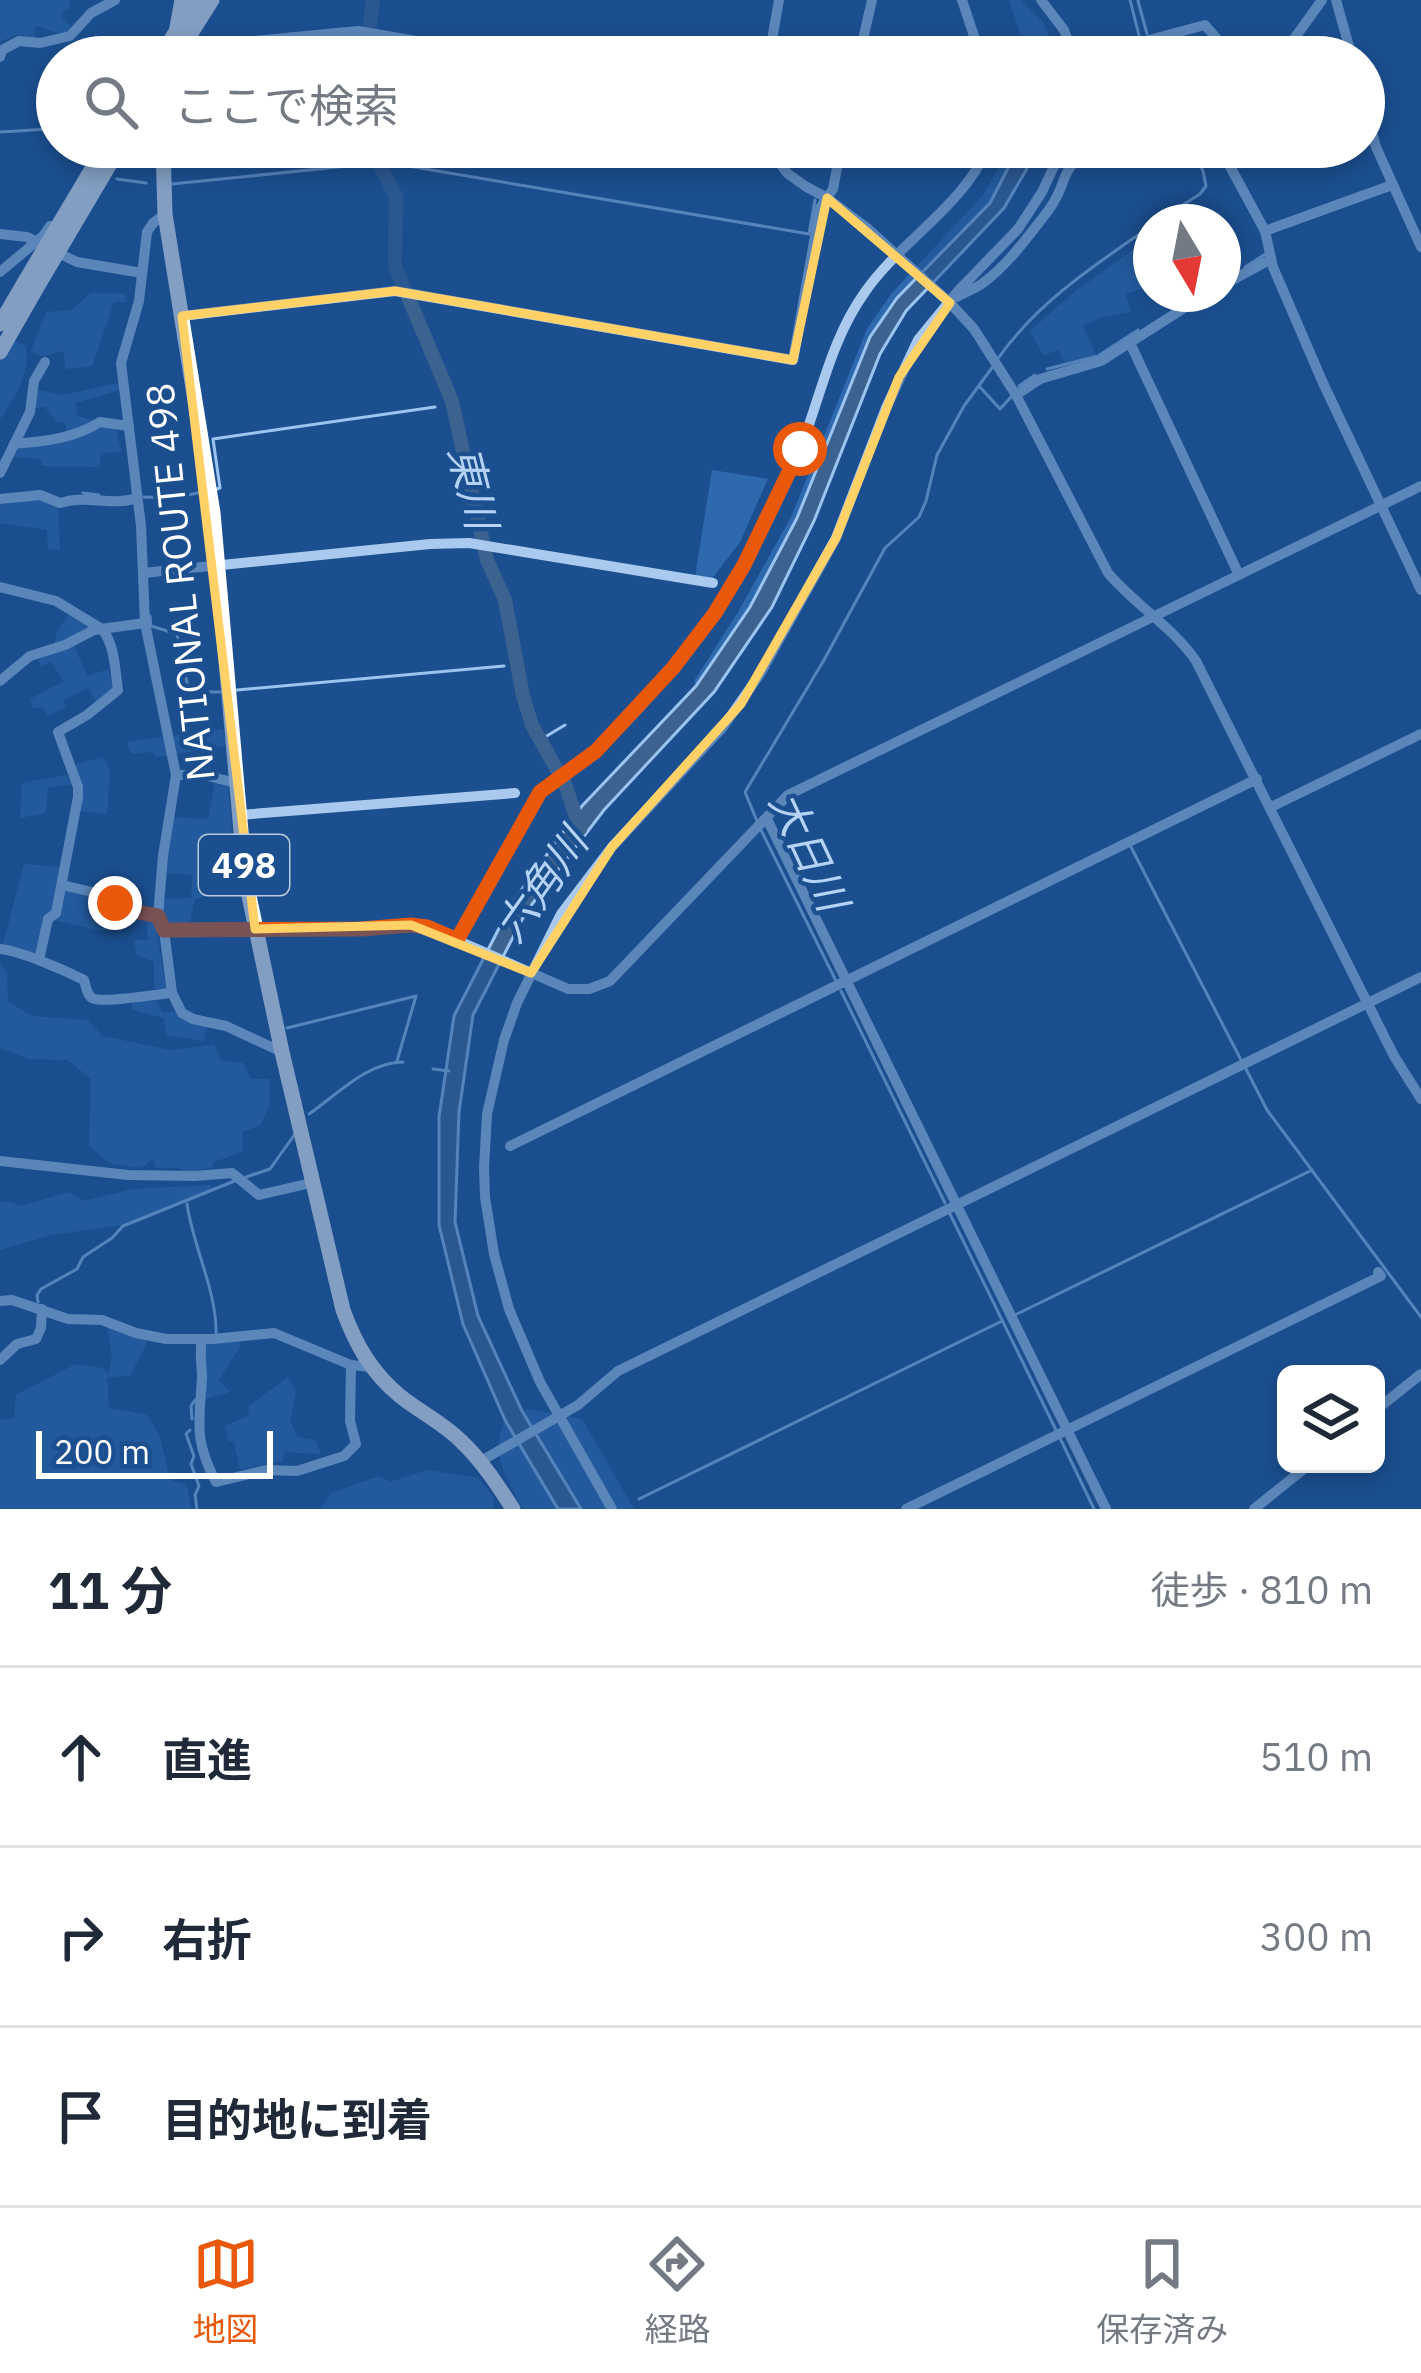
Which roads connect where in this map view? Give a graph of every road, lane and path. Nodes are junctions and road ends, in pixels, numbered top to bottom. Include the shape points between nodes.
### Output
1 (115, 0) edge
2 (182, 0) edge
3 (196, 0) edge
4 (212, 0) edge
5 (779, 0) edge
6 (872, 0) edge
7 (962, 0) edge
8 (1041, 0) edge
9 (1322, 0) edge
10 (1336, 0) edge
11 (70, 36) edge
12 (173, 36) edge
13 (177, 36) edge
14 (183, 36) edge
15 (318, 36) edge
16 (388, 36) edge
17 (773, 36) edge
18 (864, 36) edge
19 (974, 36) edge
20 (1066, 36) edge
21 (1174, 36) edge
22 (1214, 36) edge
23 (1295, 36) edge
24 (1346, 36) edge
25 (36, 43) edge
26 (0, 58) edge
27 (88, 168) edge
28 (91, 168) edge
29 (106, 168) edge
30 (164, 168) edge
31 (785, 168) edge
32 (837, 168) edge
33 (976, 168) edge
34 (1053, 168) edge
35 (1067, 168) edge
36 (1231, 168) edge
37 (1385, 168) edge
38 (1392, 185) junction
39 (827, 198) junction
40 (1421, 207) edge
41 (1405, 212) junction
42 (166, 214) junction
43 (1265, 231) junction
44 (0, 234) edge
45 (36, 242) junction
46 (1421, 247) edge
47 (898, 256) junction
48 (1271, 259) junction
49 (0, 272) edge
50 (142, 273) junction
51 (1241, 275) edge
52 (30, 286) junction
53 (950, 300) junction
54 (1178, 312) edge
55 (182, 316) junction
56 (0, 324) edge
57 (1130, 343) junction
58 (0, 352) edge
59 (45, 362) dead end
60 (1016, 395) junction
61 (129, 426) junction
62 (14, 444) junction
63 (0, 472) edge
64 (1421, 486) edge
65 (137, 498) junction
66 (0, 499) edge
67 (1380, 506) junction
68 (218, 566) junction
69 (143, 573) junction
70 (1239, 575) junction
71 (713, 583) dead end
72 (0, 587) edge
73 (1421, 590) edge
74 (1153, 617) junction
75 (145, 623) junction
76 (102, 629) junction
77 (0, 681) edge
78 (1421, 734) edge
79 (176, 775) junction
80 (1257, 779) junction
81 (236, 782) junction
82 (514, 793) dead end
83 (1271, 807) junction
84 (239, 815) junction
85 (767, 819) junction
86 (62, 885) junction
87 (158, 916) junction
88 (255, 929) junction
89 (164, 930) junction
90 (459, 941) junction
91 (0, 949) edge
92 (39, 960) junction
93 (529, 972) junction
94 (1421, 977) edge
95 (847, 981) junction
96 (172, 993) junction
97 (1368, 1003) junction
98 (282, 1052) junction
99 (1421, 1100) edge
100 (510, 1146) dead end
101 (0, 1160) edge
102 (314, 1182) junction
103 (952, 1207) junction
104 (1378, 1272) dead end
105 (0, 1301) edge
106 (38, 1307) junction
107 (202, 1339) junction
108 (0, 1360) edge
109 (351, 1365) junction
110 (370, 1367) junction
111 (1421, 1374) edge
112 (1385, 1403) edge
113 (558, 1416) junction
114 (1067, 1430) junction
115 (488, 1457) junction
116 (1299, 1473) edge
117 (512, 1509) edge
118 (612, 1509) edge
119 (906, 1509) edge
120 (1106, 1509) edge
121 (1254, 1509) edge

1 - 11 street
2 - 12 highway
3 - 13 highway, bridge
4 - 14 highway, bridge
5 - 17 street
6 - 18 street
7 - 19 street
8 - 20 street
9 - 23 street
10 - 24 street
15 - 16 street
21 - 22 street via 1205,26
25 - 26 street via 19,41
27 - 45 street
28 - 52 highway, bridge
29 - 52 highway, bridge
30 - 42 highway, NATIONAL ROUTE 498 / 498
31 - 39 street
32 - 39 street
33 - 47 street
34 - 53 street via 1018,230
35 - 53 street via 1052,206 1010,257
36 - 43 street
37 - 38 street
38 - 41 street
38 - 43 street
39 - 47 street
39 - 55 street via 793,360 395,292
40 - 41 street
41 - 46 street
42 - 50 street via 147,232
42 - 55 highway, NATIONAL ROUTE 498 / 498
43 - 48 street
44 - 45 street
45 - 49 street
45 - 50 street via 77,262
47 - 53 street
47 - 90 street via 843,328 800,449 724,597 642,704 540,792
48 - 51 street
48 - 67 street
50 - 61 street via 122,363
52 - 56 highway
52 - 58 highway
53 - 60 street
53 - 93 street via 912,351 836,538 760,674 714,739 611,847
54 - 57 street
55 - 68 highway, NATIONAL ROUTE 498 / 498
57 - 60 street
57 - 70 street
59 - 62 street
60 - 74 street via 1108,573
61 - 62 street via 100,422 68,437
61 - 65 street
62 - 63 street
64 - 67 street
65 - 66 street
65 - 69 street
67 - 70 street
67 - 73 street
68 - 69 street
68 - 71 street via 481,545
68 - 81 highway, NATIONAL ROUTE 498 / 498
69 - 75 street
70 - 74 street
72 - 76 street via 56,601
74 - 80 street via 1196,661
74 - 85 street via 788,795
75 - 76 street
75 - 79 street
76 - 77 street via 30,656
76 - 86 street via 118,690 57,736 78,787
78 - 83 street
79 - 81 street
79 - 87 street
80 - 83 street
80 - 95 street
81 - 84 highway, NATIONAL ROUTE 498 / 498
82 - 84 street
83 - 97 street
84 - 88 highway, NATIONAL ROUTE 498 / 498
85 - 93 street via 610,981 568,989
85 - 95 street
86 - 87 street
86 - 92 street
87 - 89 street
88 - 89 street
88 - 90 street via 411,925
88 - 98 highway, NATIONAL ROUTE 498 / 498
89 - 96 street
90 - 93 street
91 - 92 street
92 - 96 street via 84,980 93,999
93 - 113 street via 495,1072 485,1197 509,1309
94 - 97 street
95 - 100 street
95 - 103 street
96 - 98 street via 193,1019
97 - 99 street
97 - 103 street
98 - 102 highway, NATIONAL ROUTE 498 / 498
101 - 102 street via 128,1174 225,1172 259,1195
102 - 110 highway, NATIONAL ROUTE 498 / 498 via 344,1310
103 - 113 street via 619,1371
103 - 114 street
104 - 114 street
105 - 106 street
106 - 107 street via 152,1337
106 - 108 street via 36,1339
107 - 109 street via 274,1333
107 - 109 street via 196,1422 216,1482 298,1472 344,1456 356,1444
109 - 110 street
110 - 115 highway, NATIONAL ROUTE 498 / 498
111 - 112 street
113 - 115 street
113 - 118 street
114 - 119 street
114 - 120 street
115 - 117 highway, NATIONAL ROUTE 498 / 498
116 - 121 street

